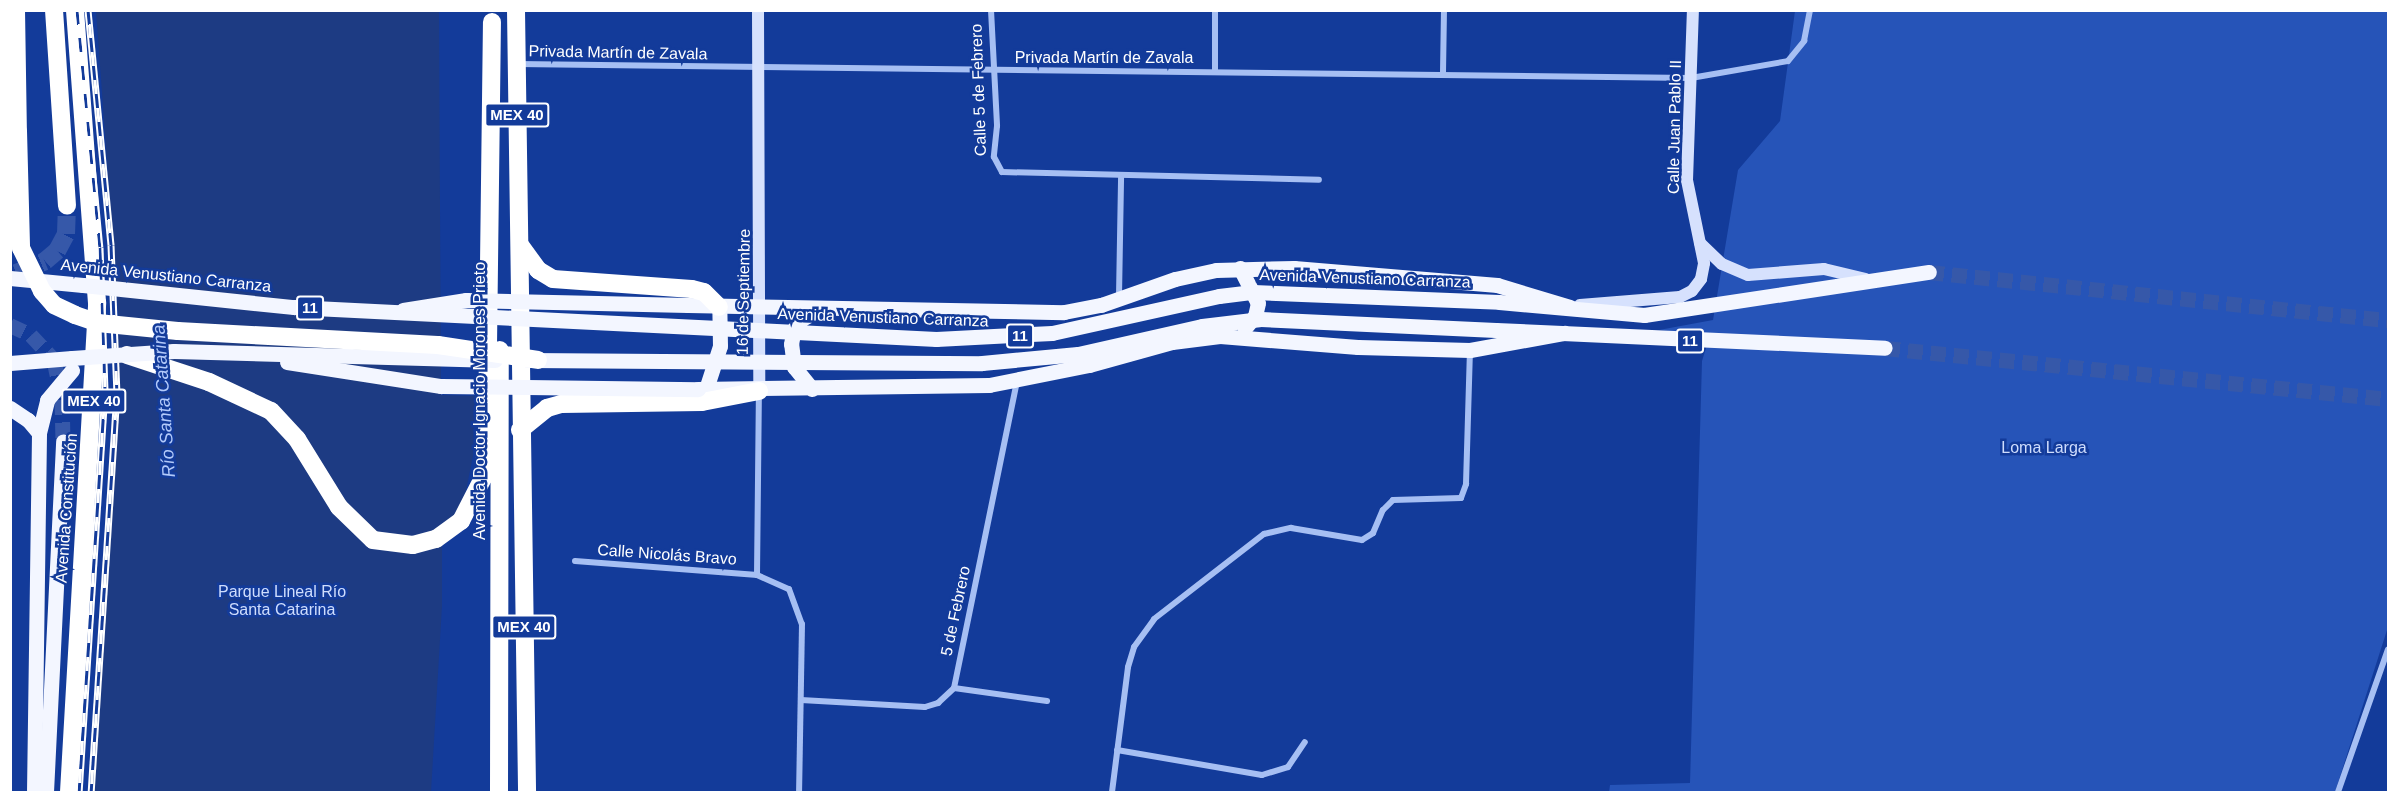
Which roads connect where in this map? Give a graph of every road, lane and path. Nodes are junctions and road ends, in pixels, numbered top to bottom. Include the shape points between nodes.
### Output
1 (16, 10) edge
2 (21, 10) edge
3 (54, 10) edge
4 (75, 10) edge
5 (516, 10) edge
6 (758, 10) edge
7 (991, 10) edge
8 (1215, 10) edge
9 (1444, 10) edge
10 (1693, 10) edge
11 (1810, 10) edge
12 (491, 16) edge
13 (18, 43) junction
14 (517, 64) junction
15 (759, 69) junction
16 (992, 70) junction
17 (1215, 72) junction
18 (1443, 73) junction
19 (1691, 78) junction
20 (1121, 176) junction
21 (1319, 180) dead end
22 (67, 206) tunnel mouth
23 (1700, 243) junction
24 (520, 245) junction
25 (1240, 268) junction
26 (1929, 272) tunnel mouth
27 (10, 278) edge
28 (1866, 279) junction
29 (1119, 300) junction
30 (719, 307) junction
31 (761, 307) junction
32 (827, 307) junction
33 (1570, 307) junction
34 (393, 313) junction
35 (1564, 333) junction
36 (1235, 336) junction
37 (1885, 348) tunnel mouth
38 (1470, 350) junction
39 (262, 354) junction
40 (127, 355) junction
41 (538, 360) junction
42 (10, 363) edge
43 (72, 364) junction
44 (1017, 382) junction
45 (702, 389) junction
46 (812, 389) junction
47 (759, 391) junction
48 (10, 408) edge
49 (520, 430) junction
50 (39, 434) junction
51 (63, 441) tunnel mouth
52 (575, 561) dead end
53 (757, 575) junction
54 (2388, 649) edge
55 (954, 688) junction
56 (801, 700) junction
57 (1047, 701) dead end
58 (1305, 742) dead end
59 (1117, 750) junction
60 (34, 792) edge
61 (46, 792) edge
62 (69, 792) edge
63 (499, 792) edge
64 (527, 792) edge
65 (799, 792) edge
66 (1112, 792) edge
67 (2338, 792) edge

1 - 13 highway
2 - 13 highway
3 - 22 highway
4 - 62 highway, Avenida Constitución / MEX 40 via 97,303
5 - 14 highway, MEX 40
6 - 15 street, 16 de Septiembre
7 - 16 street, Calle 5 de Febrero
8 - 17 street
9 - 18 street
10 - 19 street, Calle Juan Pablo II
11 - 19 street, Privada Martín de Zavala via 1804,41 1788,61
12 - 40 highway via 487,428 483,478 467,512 436,539 413,545 373,540 339,507 297,439 271,411 225,389
12 - 63 highway, Avenida Doctor Ignacio Morones Prieto / MEX 40 via 498,173
13 - 41 highway, bridge via 21,248 42,291 54,305 98,323 178,332 438,345
14 - 15 street, Privada Martín de Zavala
14 - 24 highway, MEX 40
15 - 16 street, Privada Martín de Zavala
15 - 31 street, 16 de Septiembre
16 - 17 street, Privada Martín de Zavala
16 - 20 street, Calle 5 de Febrero via 997,168 1008,173
17 - 18 street, Privada Martín de Zavala
18 - 19 street, Privada Martín de Zavala
19 - 23 street, Calle Juan Pablo II via 1687,180
20 - 21 street
20 - 29 street
23 - 28 street via 1722,264 1748,275 1824,269
23 - 33 street, Calle Juan Pablo II via 1703,273 1687,294
24 - 30 highway via 538,270 553,279 692,289 704,292
24 - 49 highway, MEX 40
25 - 29 main road via 1175,279
25 - 33 main road via 1294,268 1497,285
25 - 36 main road via 1258,303 1255,316
26 - 28 main road, Avenida Venustiano Carranza / 11
27 - 34 main road, Avenida Venustiano Carranza / 11, bridge via 236,303
28 - 33 main road, Avenida Venustiano Carranza / 11 via 1675,312 1626,314
29 - 32 main road via 1064,312 1025,313
30 - 31 main road
30 - 34 main road, bridge via 465,300
30 - 45 main road via 720,346
31 - 32 main road
31 - 47 street, 16 de Septiembre
32 - 46 main road via 802,320 794,329 791,344 795,367
33 - 34 main road, Avenida Venustiano Carranza / 11, bridge via 1253,292 1052,333 988,339 882,338
35 - 37 main road, 11
35 - 38 main road
35 - 41 main road, 11, bridge via 1261,319 1202,326 1078,354 982,363
36 - 38 main road via 1358,347
36 - 44 main road via 1172,342
38 - 59 street via 1466,484 1461,498 1393,500 1383,510 1373,533 1362,540 1291,528 1254,539 1143,632 1128,667
39 - 40 main road, 11, bridge via 174,351
39 - 41 main road, 11, bridge via 399,360
39 - 45 main road, bridge via 284,362 423,385
40 - 43 main road, 11, bridge
42 - 43 main road, 11
43 - 50 main road, Avenida Constitución via 46,400
44 - 46 main road
44 - 55 street, 5 de Febrero
45 - 47 main road
46 - 47 main road
47 - 49 highway via 702,402 561,404 547,408
47 - 53 street, 16 de Septiembre
48 - 50 main road via 28,420
49 - 64 highway, MEX 40
50 - 60 main road, Avenida Constitución
51 - 61 main road
52 - 53 street, Calle Nicolás Bravo
53 - 56 street, Calle Nicolás Bravo via 789,589 799,609
54 - 67 street
55 - 56 street via 938,703 925,707
55 - 57 street
56 - 65 street, Calle Nicolás Bravo
58 - 59 street via 1287,767 1262,775
59 - 66 street

